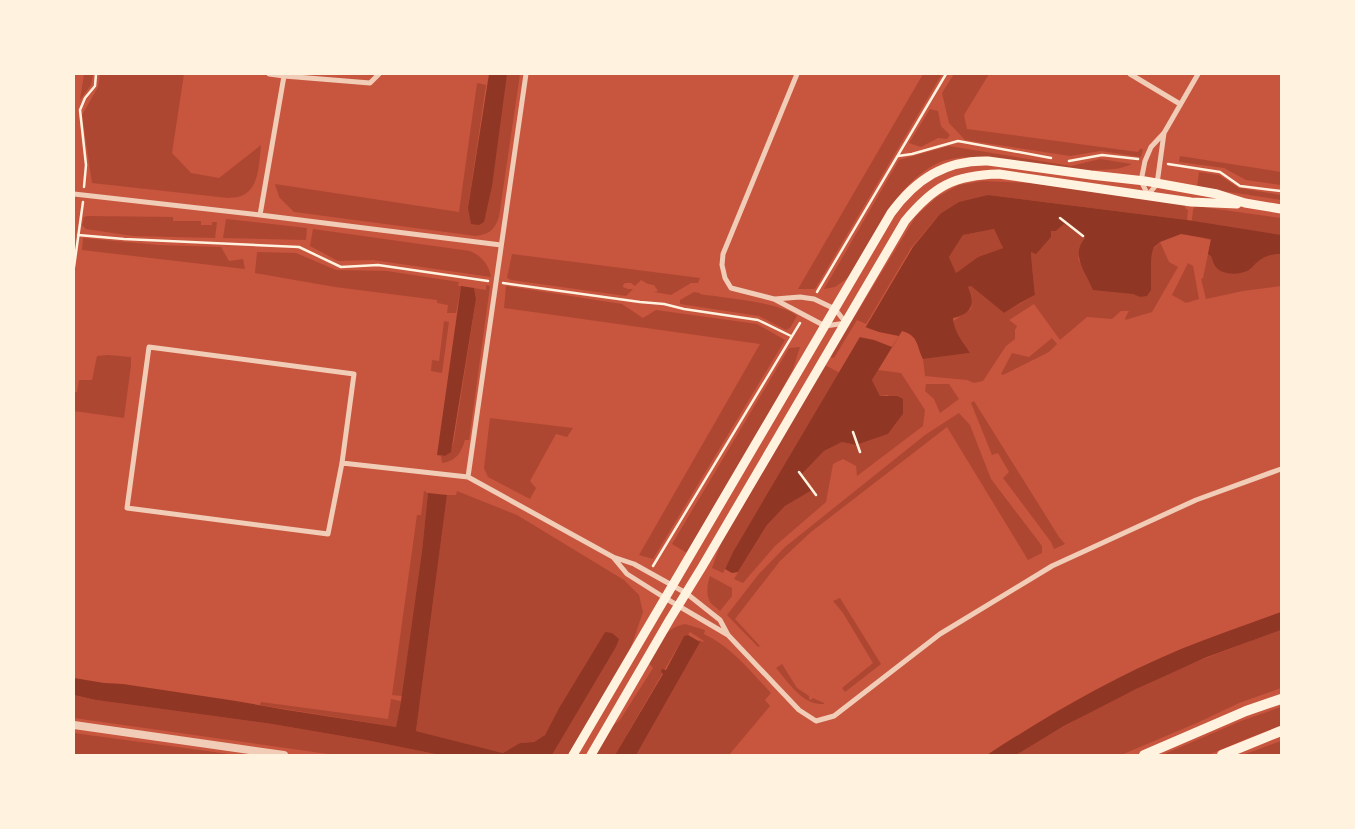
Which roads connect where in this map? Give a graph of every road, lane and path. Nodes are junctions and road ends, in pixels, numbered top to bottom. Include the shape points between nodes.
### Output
1 (96, 74) edge
2 (269, 74) edge
3 (379, 74) edge
4 (526, 74) edge
5 (797, 74) edge
6 (946, 74) edge
7 (1130, 74) edge
8 (1198, 74) edge
9 (284, 76) junction
10 (1180, 104) junction
11 (1164, 133) junction
12 (1068, 161) dead end
13 (1145, 161) junction
14 (1160, 163) junction
15 (1141, 181) junction
16 (1157, 184) junction
17 (1281, 191) edge
18 (74, 194) edge
19 (84, 196) junction
20 (1148, 196) junction
21 (1245, 203) junction
22 (1281, 209) edge
23 (260, 215) junction
24 (1060, 218) dead end
25 (78, 235) junction
26 (1082, 236) dead end
27 (75, 242) edge
28 (501, 245) junction
29 (74, 267) edge
30 (828, 273) dead end
31 (497, 282) junction
32 (774, 299) junction
33 (835, 309) junction
34 (846, 323) junction
35 (825, 326) junction
36 (853, 432) dead end
37 (860, 452) dead end
38 (342, 463) junction
39 (1281, 469) edge
40 (799, 472) dead end
41 (468, 477) junction
42 (816, 495) dead end
43 (612, 557) junction
44 (650, 572) junction
45 (672, 585) junction
46 (686, 593) junction
47 (665, 598) junction
48 (678, 606) junction
49 (728, 635) junction
50 (1281, 699) edge
51 (74, 725) edge
52 (1281, 731) edge
53 (284, 755) edge
54 (573, 755) edge
55 (591, 755) edge
56 (1144, 755) edge
57 (1222, 755) edge

1 - 19 path via 95,86 80,110 86,164
2 - 9 street
3 - 9 street via 370,83
4 - 28 street
5 - 32 street via 723,254 725,278 732,288
6 - 30 path
7 - 10 street
8 - 10 street
9 - 23 street
10 - 11 street
11 - 13 street via 1151,147
11 - 14 street
12 - 13 path via 1102,155
13 - 15 street
14 - 16 street
14 - 17 path via 1220,172 1240,186
15 - 16 main road
15 - 20 street
15 - 33 main road via 988,161 972,160 942,168 906,193 898,203
16 - 20 street
16 - 21 main road via 1217,194
18 - 19 street
19 - 23 street
19 - 25 path
20 - 21 main road via 1191,202
20 - 34 main road via 999,174 956,180 929,196 906,221
21 - 22 main road
23 - 28 street
24 - 26 path
25 - 27 path
25 - 31 path via 300,247 341,267 378,265
27 - 29 path
28 - 31 street
31 - 41 street
31 - 44 path via 758,320 791,336
32 - 33 street via 814,299
32 - 35 street
33 - 34 street
33 - 35 main road
34 - 35 street
34 - 46 main road
35 - 45 main road
36 - 37 path
38 - 38 street via 328,534 127,508 149,347 354,374
38 - 41 street
39 - 49 street via 1196,500 1052,566 940,634 834,716 816,721 800,710
40 - 42 path
41 - 43 street
43 - 44 street
43 - 47 street via 628,574
44 - 45 street
45 - 46 street
45 - 47 main road
46 - 48 main road
46 - 49 street via 720,620
47 - 48 street
47 - 54 main road
48 - 49 street
48 - 55 main road
50 - 56 main road via 1246,710
51 - 53 street
52 - 57 main road

